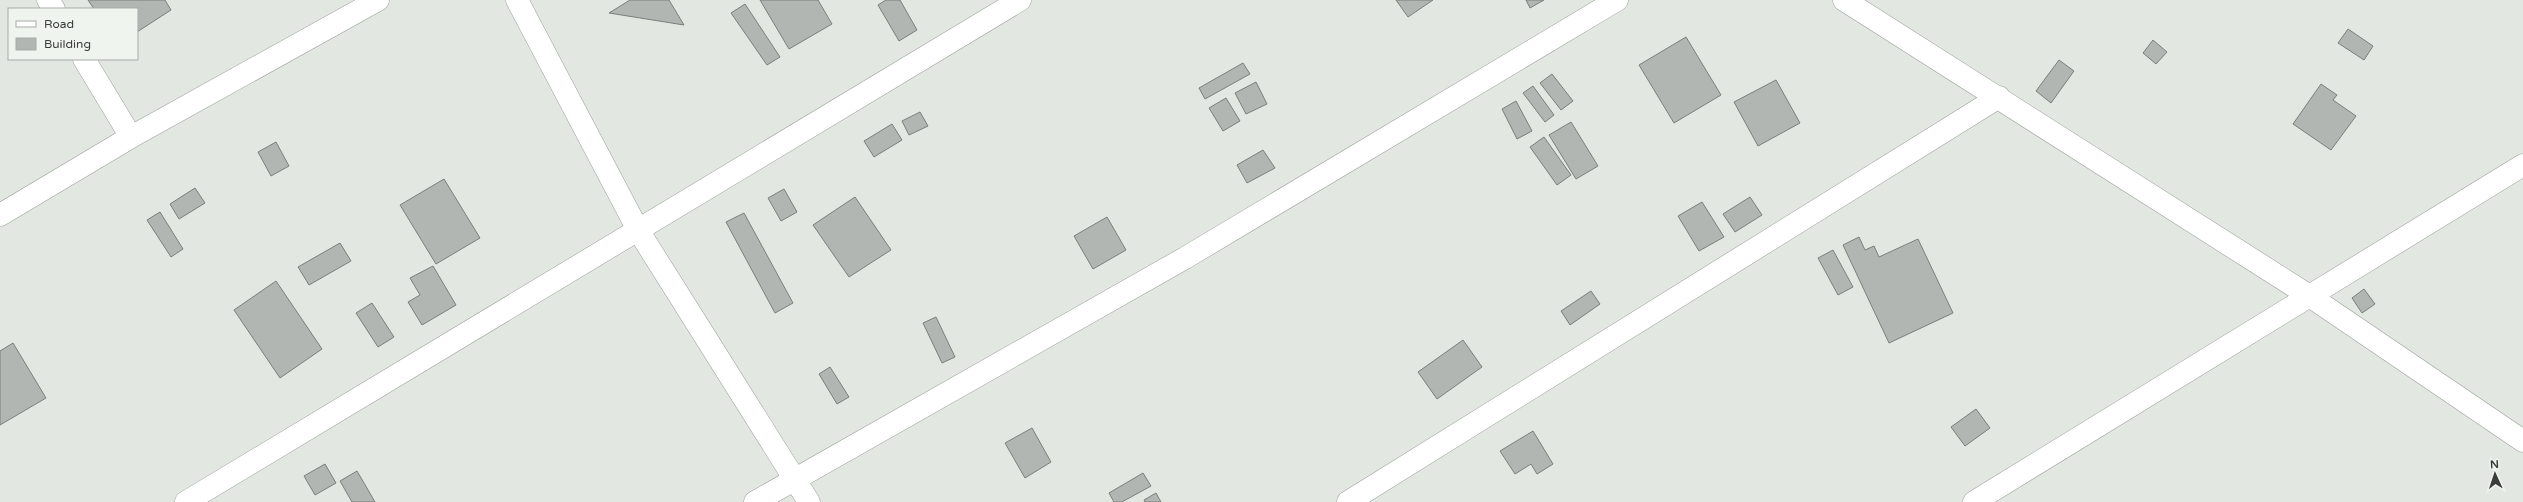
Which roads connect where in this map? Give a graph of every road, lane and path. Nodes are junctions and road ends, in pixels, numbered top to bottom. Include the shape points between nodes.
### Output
1 (378, 0) edge
2 (517, 0) edge
3 (1020, 0) edge
4 (1617, 0) edge
5 (1844, 0) edge
6 (85, 60) edge
7 (1999, 97) junction
8 (131, 136) junction
9 (2523, 165) edge
10 (0, 215) edge
11 (638, 230) junction
12 (2308, 295) junction
13 (2523, 441) edge
14 (795, 479) junction
15 (186, 502) edge
16 (755, 502) edge
17 (809, 502) edge
18 (1348, 502) edge
19 (1974, 502) edge

1 - 8 street
2 - 11 street
3 - 11 street
4 - 14 street via 1185,258
5 - 7 street
6 - 8 street
7 - 12 street
7 - 18 street
8 - 10 street
9 - 12 street
11 - 14 street
11 - 15 street
12 - 13 street
12 - 19 street
14 - 16 street
14 - 17 street

